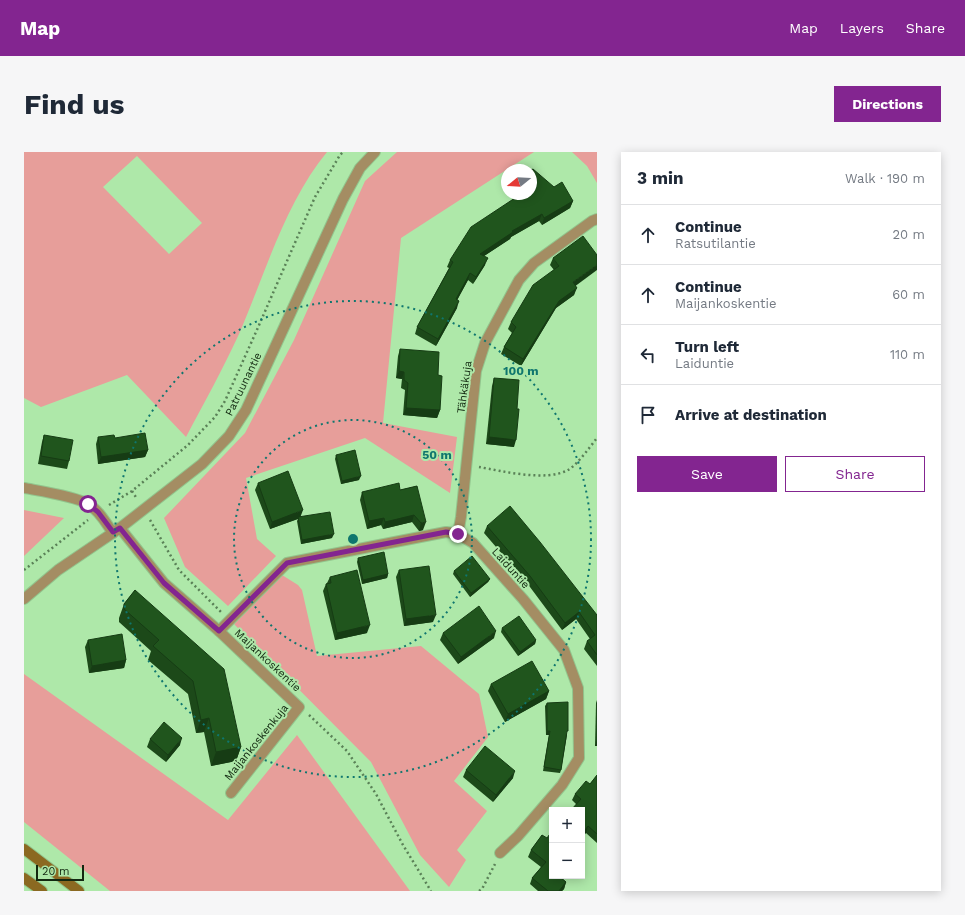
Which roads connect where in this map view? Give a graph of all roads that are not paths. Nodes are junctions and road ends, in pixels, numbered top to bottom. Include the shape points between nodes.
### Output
1 (375, 152) edge
2 (597, 219) edge
3 (24, 488) edge
4 (117, 530) junction
5 (458, 534) junction
6 (24, 599) edge
7 (219, 631) junction
8 (299, 707) joint
9 (231, 793) dead end
10 (24, 849) edge
11 (500, 853) road end
12 (24, 878) edge
13 (42, 891) edge
14 (79, 891) edge

1 - 4 street, Patruunantie via 360,168 343,199 238,423 202,464
2 - 5 street, Tähkäkuja via 534,263 519,280 485,343 476,372
3 - 4 street, Maijankoskentie via 88,504
4 - 6 street, Patruunantie via 58,570
4 - 7 street, Maijankoskentie via 164,583
5 - 7 street via 446,532 287,563
5 - 11 street, Laiduntie via 473,543 564,650 578,688 579,758 562,785
7 - 8 street, Maijankoskentie
8 - 9 street, Maijankoskenkuja
10 - 14 main road
12 - 13 main road

